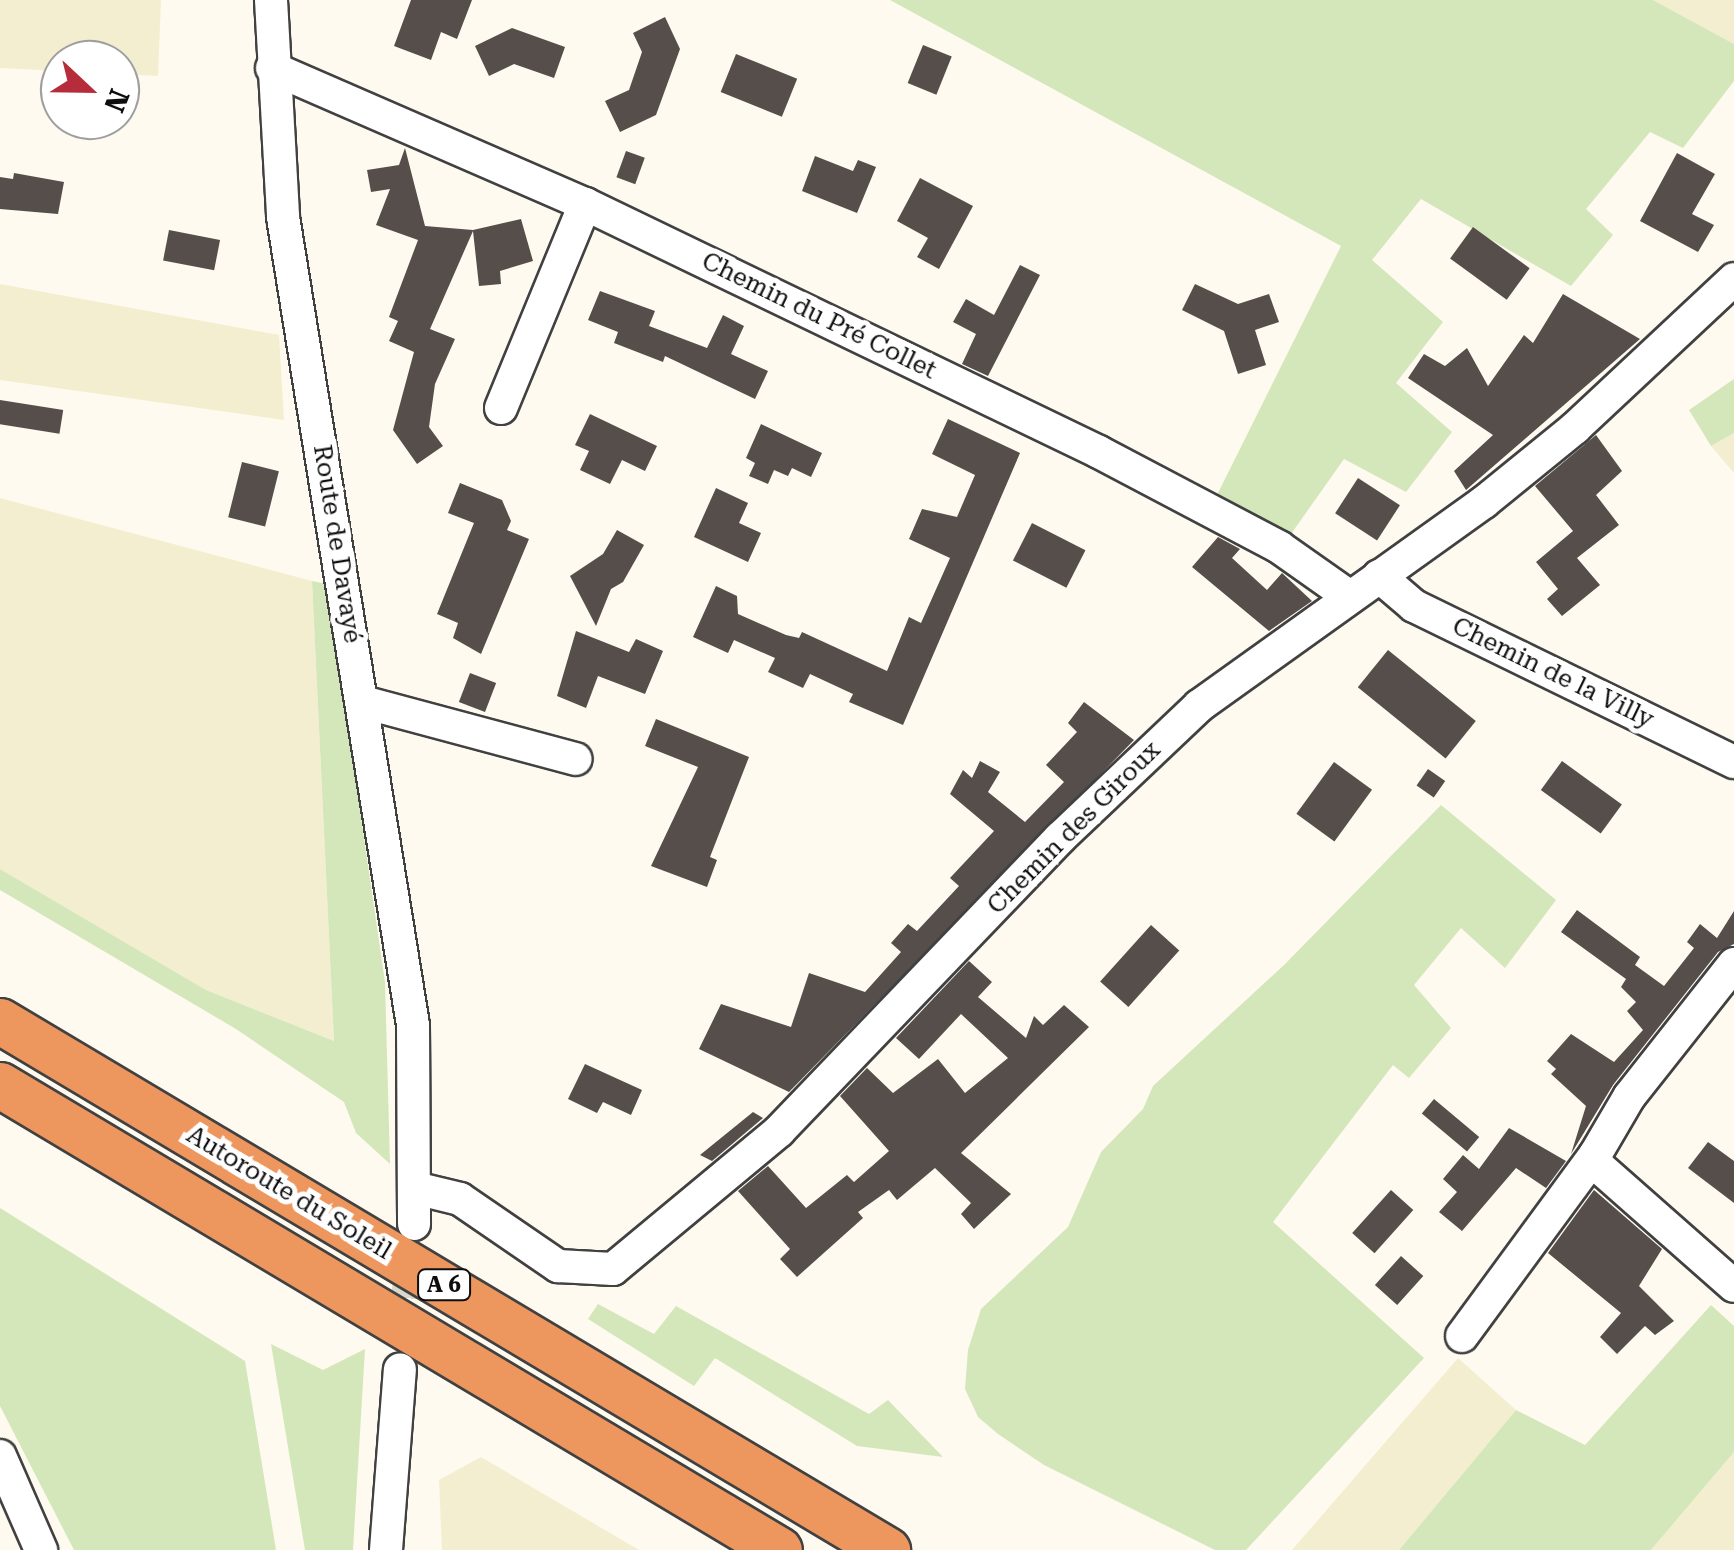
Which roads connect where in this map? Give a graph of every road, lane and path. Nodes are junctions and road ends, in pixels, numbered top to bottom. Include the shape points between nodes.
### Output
1 (271, 0) edge
2 (272, 68) junction
3 (585, 204) junction
4 (1734, 279) edge
5 (500, 408) dead end
6 (1379, 576) junction
7 (1350, 597) junction
8 (363, 702) junction
9 (576, 759) dead end
10 (1734, 762) edge
11 (1734, 964) edge
12 (0, 1021) edge
13 (0, 1085) edge
14 (1595, 1155) junction
15 (414, 1188) junction
16 (414, 1224) tunnel mouth
17 (1734, 1286) edge
18 (1462, 1336) dead end
19 (400, 1370) tunnel mouth
20 (0, 1456) edge
21 (41, 1550) edge
22 (386, 1550) edge
23 (778, 1550) edge
24 (888, 1550) edge

1 - 2 street, Route de Davayé
2 - 3 street, Chemin du Pré Collet
2 - 8 street, Route de Davayé via 283,218
3 - 5 street
3 - 7 street, Chemin du Pré Collet via 1099,452 1280,547
4 - 6 street, Chemin des Giroux via 1575,428
6 - 7 street, Chemin des Giroux
6 - 10 street, Chemin de la Villy via 1414,606
7 - 15 street, Chemin des Giroux via 1200,706 1060,838 779,1131 613,1269 558,1266 460,1199
8 - 9 street
8 - 15 street, Route de Davayé via 401,935 415,1086
11 - 14 street via 1599,1139
12 - 24 highway, Autoroute du Soleil / A 6
13 - 23 highway, A 6
14 - 17 street via 1598,1166
14 - 18 street
15 - 16 street, Route de Davayé
19 - 22 street
20 - 21 street

